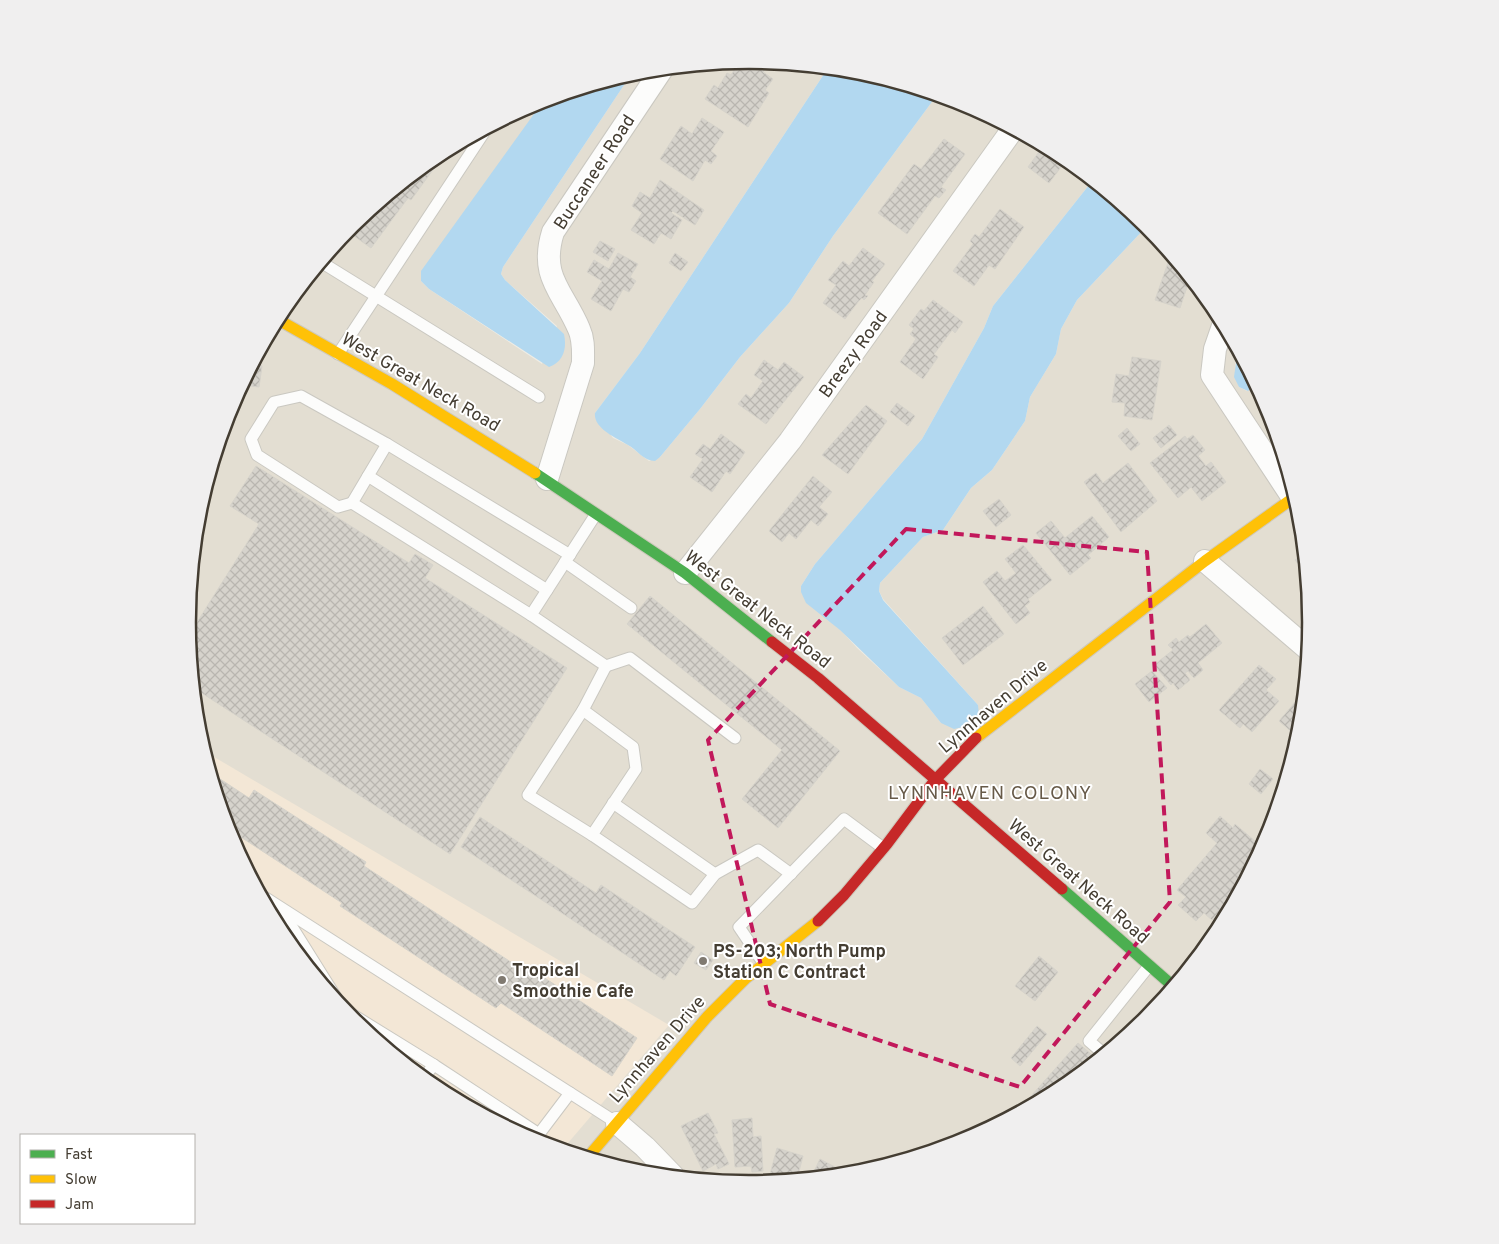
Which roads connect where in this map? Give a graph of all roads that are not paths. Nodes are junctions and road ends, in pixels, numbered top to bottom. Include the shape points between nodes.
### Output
1 (657, 76) edge
2 (1009, 134) edge
3 (479, 140) edge
4 (327, 266) edge
5 (377, 296) junction
6 (284, 323) edge
7 (1221, 332) edge
8 (338, 354) junction
9 (539, 397) dead end
10 (387, 444) junction
11 (368, 476) junction
12 (547, 479) junction
13 (1285, 484) edge
14 (1289, 501) edge
15 (352, 503) junction
16 (597, 513) junction
17 (567, 558) junction
18 (1205, 561) junction
19 (685, 573) junction
20 (547, 590) junction
21 (631, 608) dead end
22 (531, 615) junction
23 (1302, 644) edge
24 (606, 666) junction
25 (583, 710) junction
26 (735, 738) dead end
27 (935, 780) junction
28 (613, 803) junction
29 (592, 836) junction
30 (883, 848) junction
31 (714, 874) junction
32 (790, 874) junction
33 (271, 901) edge
34 (280, 907) junction
35 (764, 964) junction
36 (316, 965) edge
37 (1149, 966) junction
38 (1169, 983) edge
39 (374, 1028) edge
40 (1099, 1050) edge
41 (434, 1065) junction
42 (428, 1072) edge
43 (570, 1092) junction
44 (617, 1122) junction
45 (536, 1132) edge
46 (539, 1134) edge
47 (592, 1152) edge
48 (667, 1169) edge

1 - 12 street, Buccaneer Road via 554,232 548,248 552,280 580,329 584,346 583,363
2 - 19 street, Breezy Road via 790,440
3 - 5 lane
4 - 5 lane
5 - 8 lane
5 - 9 lane
6 - 8 street, West Great Neck Road
7 - 13 street via 1212,375
8 - 12 street, West Great Neck Road
10 - 11 lane
10 - 15 lane via 301,396 274,402 250,439 257,455 338,507
10 - 17 lane
11 - 15 lane
11 - 20 lane
12 - 16 street, West Great Neck Road
14 - 18 street, Lynnhaven Drive
15 - 22 lane
16 - 17 lane
16 - 19 street, West Great Neck Road
17 - 20 lane
17 - 21 lane
18 - 23 street
18 - 27 street, Lynnhaven Drive via 976,738
19 - 27 street, West Great Neck Road via 768,636
20 - 22 lane
22 - 24 lane
24 - 25 lane
24 - 26 lane via 630,658
25 - 28 lane via 633,747 636,769
25 - 29 lane via 528,795
27 - 30 street, Lynnhaven Drive
27 - 37 street, West Great Neck Road
28 - 29 lane
28 - 31 lane
29 - 31 lane via 692,903
30 - 32 lane via 844,819
30 - 35 street, Lynnhaven Drive via 816,923
31 - 32 lane via 758,850
32 - 35 lane via 739,927
33 - 34 lane
34 - 36 lane
34 - 43 lane
35 - 44 street, Lynnhaven Drive via 707,1017
37 - 38 street, West Great Neck Road
37 - 40 lane via 1089,1041
39 - 41 lane
41 - 42 lane
41 - 45 lane
43 - 44 lane
43 - 46 lane
44 - 47 street, Lynnhaven Drive
44 - 48 street

